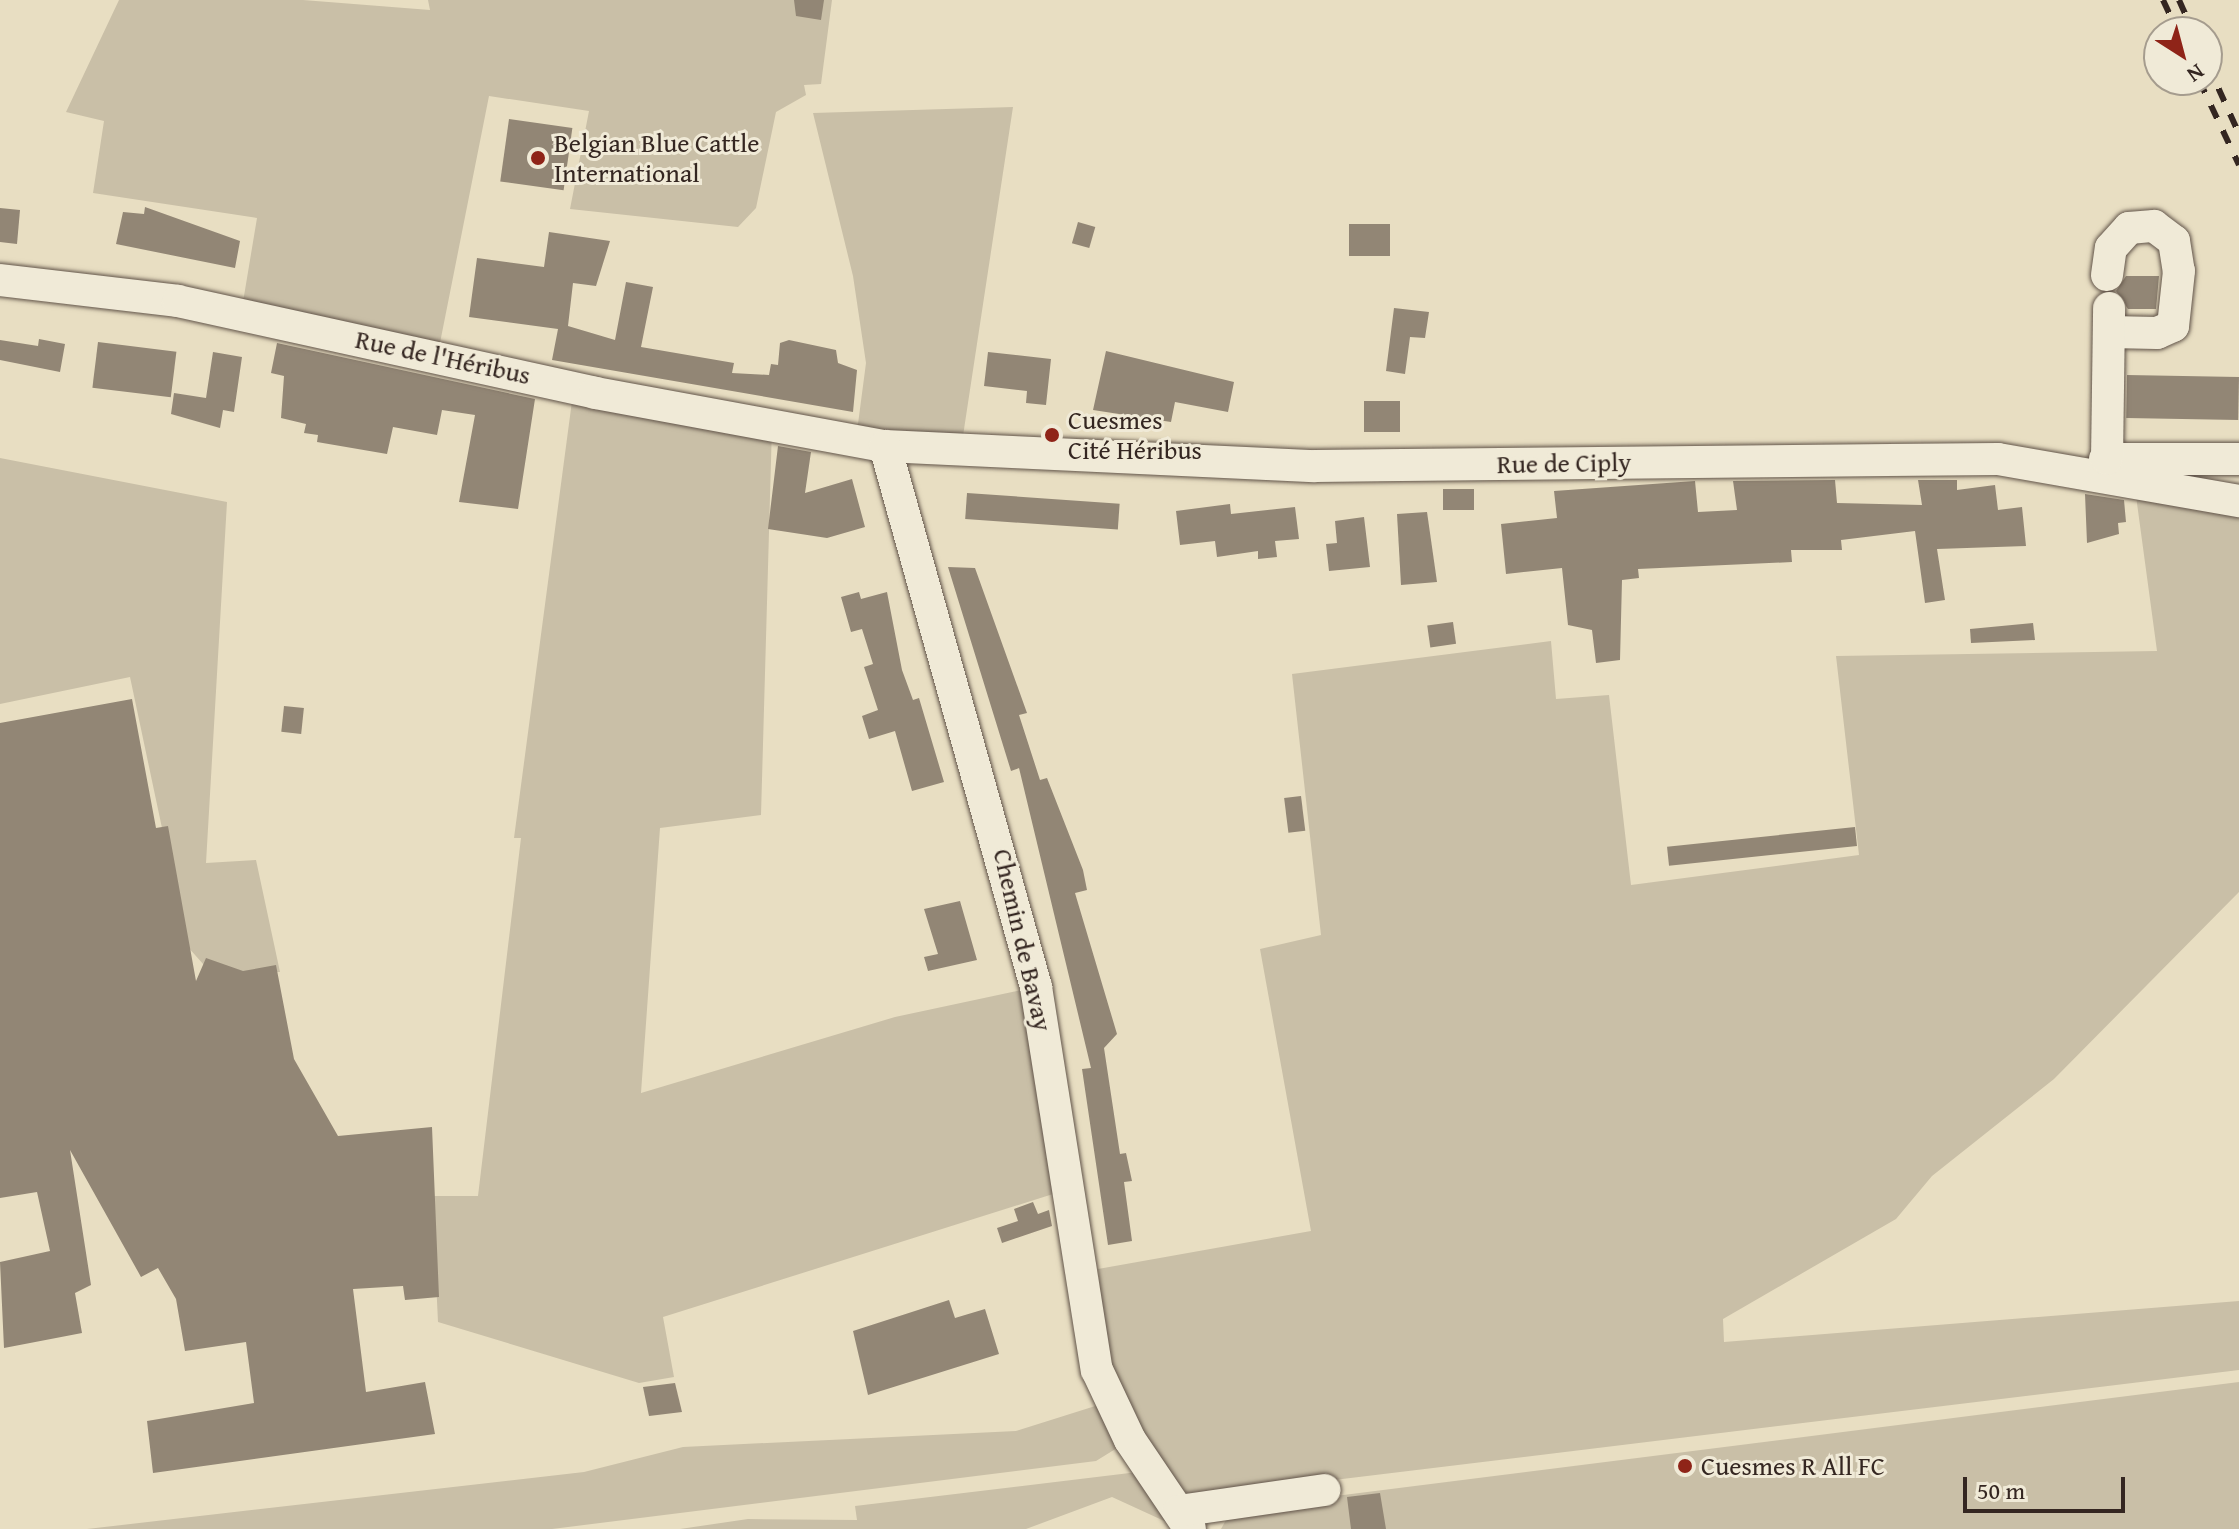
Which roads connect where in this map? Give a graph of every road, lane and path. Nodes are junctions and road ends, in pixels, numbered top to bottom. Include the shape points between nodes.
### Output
1 (2107, 275) dead end
2 (0, 280) edge
3 (885, 446) junction
4 (1998, 459) junction
5 (2107, 459) junction
6 (2239, 459) edge
7 (2239, 501) edge
8 (1324, 1490) dead end
9 (1185, 1522) edge
10 (1224, 1529) edge

1 - 5 street via 2111,248 2129,228 2154,226 2174,241 2179,271 2173,326 2157,333 2109,320
2 - 3 street, Rue de l'Héribus via 178,301 595,393
3 - 4 street, Rue de Ciply via 1315,466
3 - 9 street, Chemin de Bavay via 1004,852 1052,1063 1097,1370 1130,1440
4 - 5 street
4 - 7 street, Rue de Ciply
5 - 6 street
8 - 9 street
9 - 10 street

